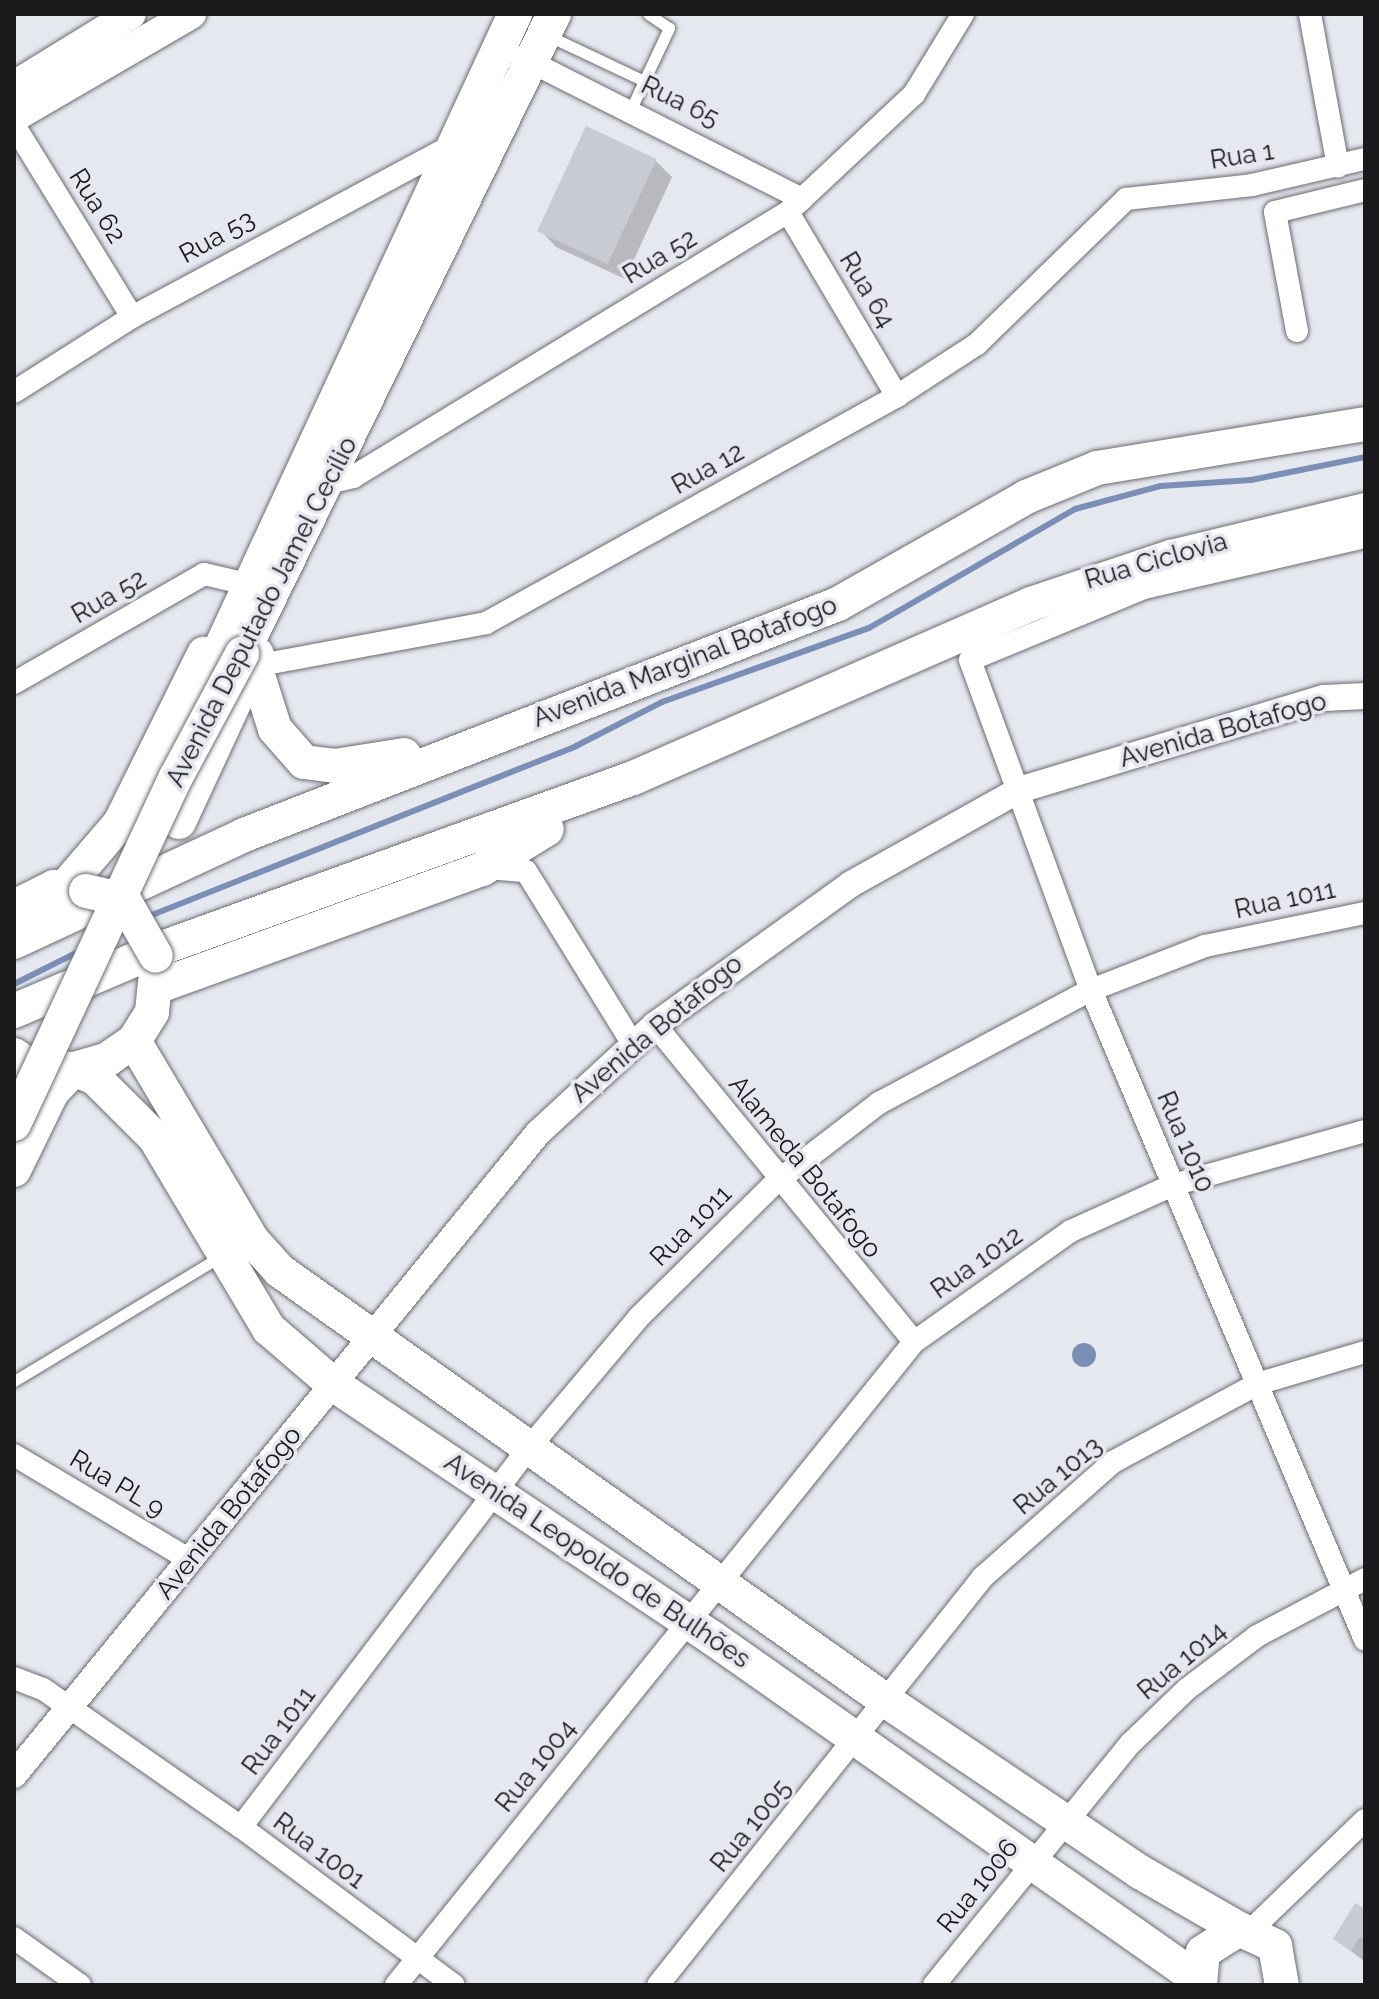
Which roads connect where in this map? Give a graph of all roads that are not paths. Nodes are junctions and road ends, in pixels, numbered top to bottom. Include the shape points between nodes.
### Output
1 (131, 14) edge
2 (191, 14) edge
3 (515, 14) edge
4 (648, 14) edge
5 (963, 14) edge
6 (1310, 14) edge
7 (543, 37) edge
8 (499, 48) junction
9 (644, 81) junction
10 (14, 86) edge
11 (631, 109) junction
12 (14, 117) edge
13 (14, 125) edge
14 (454, 144) junction
15 (1365, 159) edge
16 (1338, 166) junction
17 (1365, 190) edge
18 (1126, 199) joint
19 (795, 205) junction
20 (132, 317) junction
21 (1297, 331) dead end
22 (14, 392) edge
23 (897, 396) junction
24 (1365, 424) edge
25 (332, 482) junction
26 (1365, 510) edge
27 (1365, 537) edge
28 (267, 540) junction
29 (234, 581) junction
30 (248, 660) junction
31 (970, 660) joint
32 (14, 683) edge
33 (1365, 696) edge
34 (471, 744) junction
35 (633, 778) junction
36 (1019, 790) junction
37 (482, 869) junction
38 (76, 888) junction
39 (14, 907) edge
40 (137, 913) junction
41 (1365, 913) edge
42 (14, 942) edge
43 (158, 971) junction
44 (1091, 990) junction
45 (14, 1011) edge
46 (655, 1025) junction
47 (134, 1041) junction
48 (633, 1044) junction
49 (14, 1055) edge
50 (74, 1069) junction
51 (14, 1088) edge
52 (14, 1124) edge
53 (1365, 1131) edge
54 (14, 1170) edge
55 (776, 1182) junction
56 (1173, 1185) junction
57 (225, 1254) junction
58 (369, 1338) junction
59 (914, 1342) junction
60 (1365, 1352) edge
61 (14, 1381) edge
62 (333, 1384) junction
63 (1257, 1384) junction
64 (528, 1449) junction
65 (14, 1455) edge
66 (496, 1491) junction
67 (190, 1560) junction
68 (1365, 1579) edge
69 (720, 1584) junction
70 (1343, 1587) junction
71 (687, 1621) junction
72 (1365, 1640) edge
73 (14, 1678) edge
74 (885, 1700) junction
75 (68, 1712) junction
76 (857, 1740) junction
77 (14, 1775) edge
78 (1365, 1820) edge
79 (1067, 1824) junction
80 (241, 1827) junction
81 (1031, 1865) junction
82 (14, 1938) edge
83 (1266, 1951) edge
84 (416, 1959) junction
85 (1200, 1983) edge
86 (80, 1985) edge
87 (396, 1985) edge
88 (454, 1985) edge
89 (658, 1985) edge
90 (934, 1985) edge
91 (1311, 1985) edge

1 - 10 main road
2 - 12 main road
3 - 8 main road, Avenida Deputado Jamel Cecílio
4 - 9 lane via 669,28
5 - 19 street, Rua 52 via 914,94
6 - 16 street
7 - 8 street, Rua 65
7 - 9 lane
7 - 11 street, Rua 65
7 - 25 main road, Avenida Deputado Jamel Cecílio
8 - 14 main road, Avenida Deputado Jamel Cecílio
9 - 11 lane
11 - 19 street, Rua 65
13 - 20 street, Rua 62
14 - 20 street, Rua 53
14 - 28 main road, Avenida Deputado Jamel Cecílio
15 - 16 street, Rua 1
16 - 18 street, Rua 1 via 1252,185
17 - 21 street via 1275,212
18 - 23 street, Rua 12 via 977,344
19 - 23 street, Rua 64
19 - 25 street, Rua 52 via 353,477
20 - 22 street, Rua 53
23 - 30 street, Rua 12 via 486,623
24 - 34 main road, Avenida Marginal Botafogo via 1097,468 1026,497 838,604
25 - 30 main road, Avenida Deputado Jamel Cecílio
26 - 35 main road via 1171,557 1031,604
27 - 31 street, Rua Ciclovia via 1144,588
28 - 29 main road
28 - 51 main road, Avenida Deputado Jamel Cecílio
29 - 32 street, Rua 52 via 204,574
29 - 38 main road via 120,823
30 - 34 main road via 275,729 304,762 335,766
30 - 40 main road
30 - 52 main road, Avenida Deputado Jamel Cecílio, bridge via 176,777
31 - 36 street, Rua 1010
33 - 36 street, Avenida Botafogo via 1324,698
34 - 42 main road, Avenida Marginal Botafogo via 205,851
35 - 37 main road
35 - 45 main road via 162,948
36 - 44 street, Rua 1010
36 - 46 street, Avenida Botafogo via 851,884
37 - 43 main road
37 - 48 street via 526,871
38 - 39 main road
38 - 40 main road, bridge via 124,900
40 - 43 main road, bridge
41 - 44 street, Rua 1011 via 1205,946
43 - 47 main road
44 - 55 street, Rua 1011 via 879,1103
44 - 56 street, Rua 1010
46 - 48 street, Avenida Botafogo
46 - 55 street, Alameda Botafogo
47 - 50 main road
47 - 58 main road, Avenida Leopoldo de Bulhões via 252,1240
48 - 58 street, Avenida Botafogo via 538,1133
49 - 50 main road via 31,1066
50 - 54 main road via 52,1092
50 - 57 main road, Avenida Leopoldo de Bulhões via 127,1103
53 - 56 street, Rua 1012
55 - 59 street, Alameda Botafogo
55 - 64 street, Rua 1011 via 639,1317
56 - 59 street, Rua 1012 via 1071,1231
56 - 63 street, Rua 1010
57 - 61 lane
57 - 62 main road, Avenida Leopoldo de Bulhões via 269,1329
58 - 62 street, Avenida Botafogo
58 - 64 main road, Avenida Leopoldo de Bulhões
59 - 69 street, Rua 1012
60 - 63 street, Rua 1013
62 - 66 main road, Avenida Leopoldo de Bulhões
62 - 67 street, Avenida Botafogo
63 - 70 street, Rua 1010
63 - 74 street, Rua 1013 via 1113,1462 983,1577
64 - 66 street, Rua 1011
64 - 69 main road, Avenida Leopoldo de Bulhões
65 - 67 street, Rua PL 9
66 - 71 main road, Avenida Leopoldo de Bulhões
66 - 80 street, Rua 1011
67 - 75 street, Avenida Botafogo
68 - 70 street, Rua 1014
69 - 71 street, Rua 1004
69 - 74 main road, Avenida Leopoldo de Bulhões
70 - 72 street, Rua 1010
70 - 79 street, Rua 1014 via 1257,1636 1187,1689 1130,1744
71 - 76 main road, Avenida Leopoldo de Bulhões
71 - 84 street, Rua 1004
73 - 75 street, Rua 1001
74 - 76 street, Rua 1005
74 - 79 main road, Avenida Leopoldo de Bulhões
75 - 77 street, Avenida Botafogo
75 - 80 street, Rua 1001
76 - 81 main road, Avenida Leopoldo de Bulhões
76 - 89 street, Rua 1005
78 - 83 street via 1292,1890
79 - 81 street, Rua 1006
79 - 83 main road, Avenida Leopoldo de Bulhões
80 - 84 street, Rua 1001
81 - 85 main road, Avenida Leopoldo de Bulhões
81 - 90 street, Rua 1006
82 - 86 street
83 - 85 main road via 1203,1952
83 - 91 main road, Avenida Leopoldo de Bulhões
84 - 87 street, Rua 1004
84 - 88 street, Rua 1001

